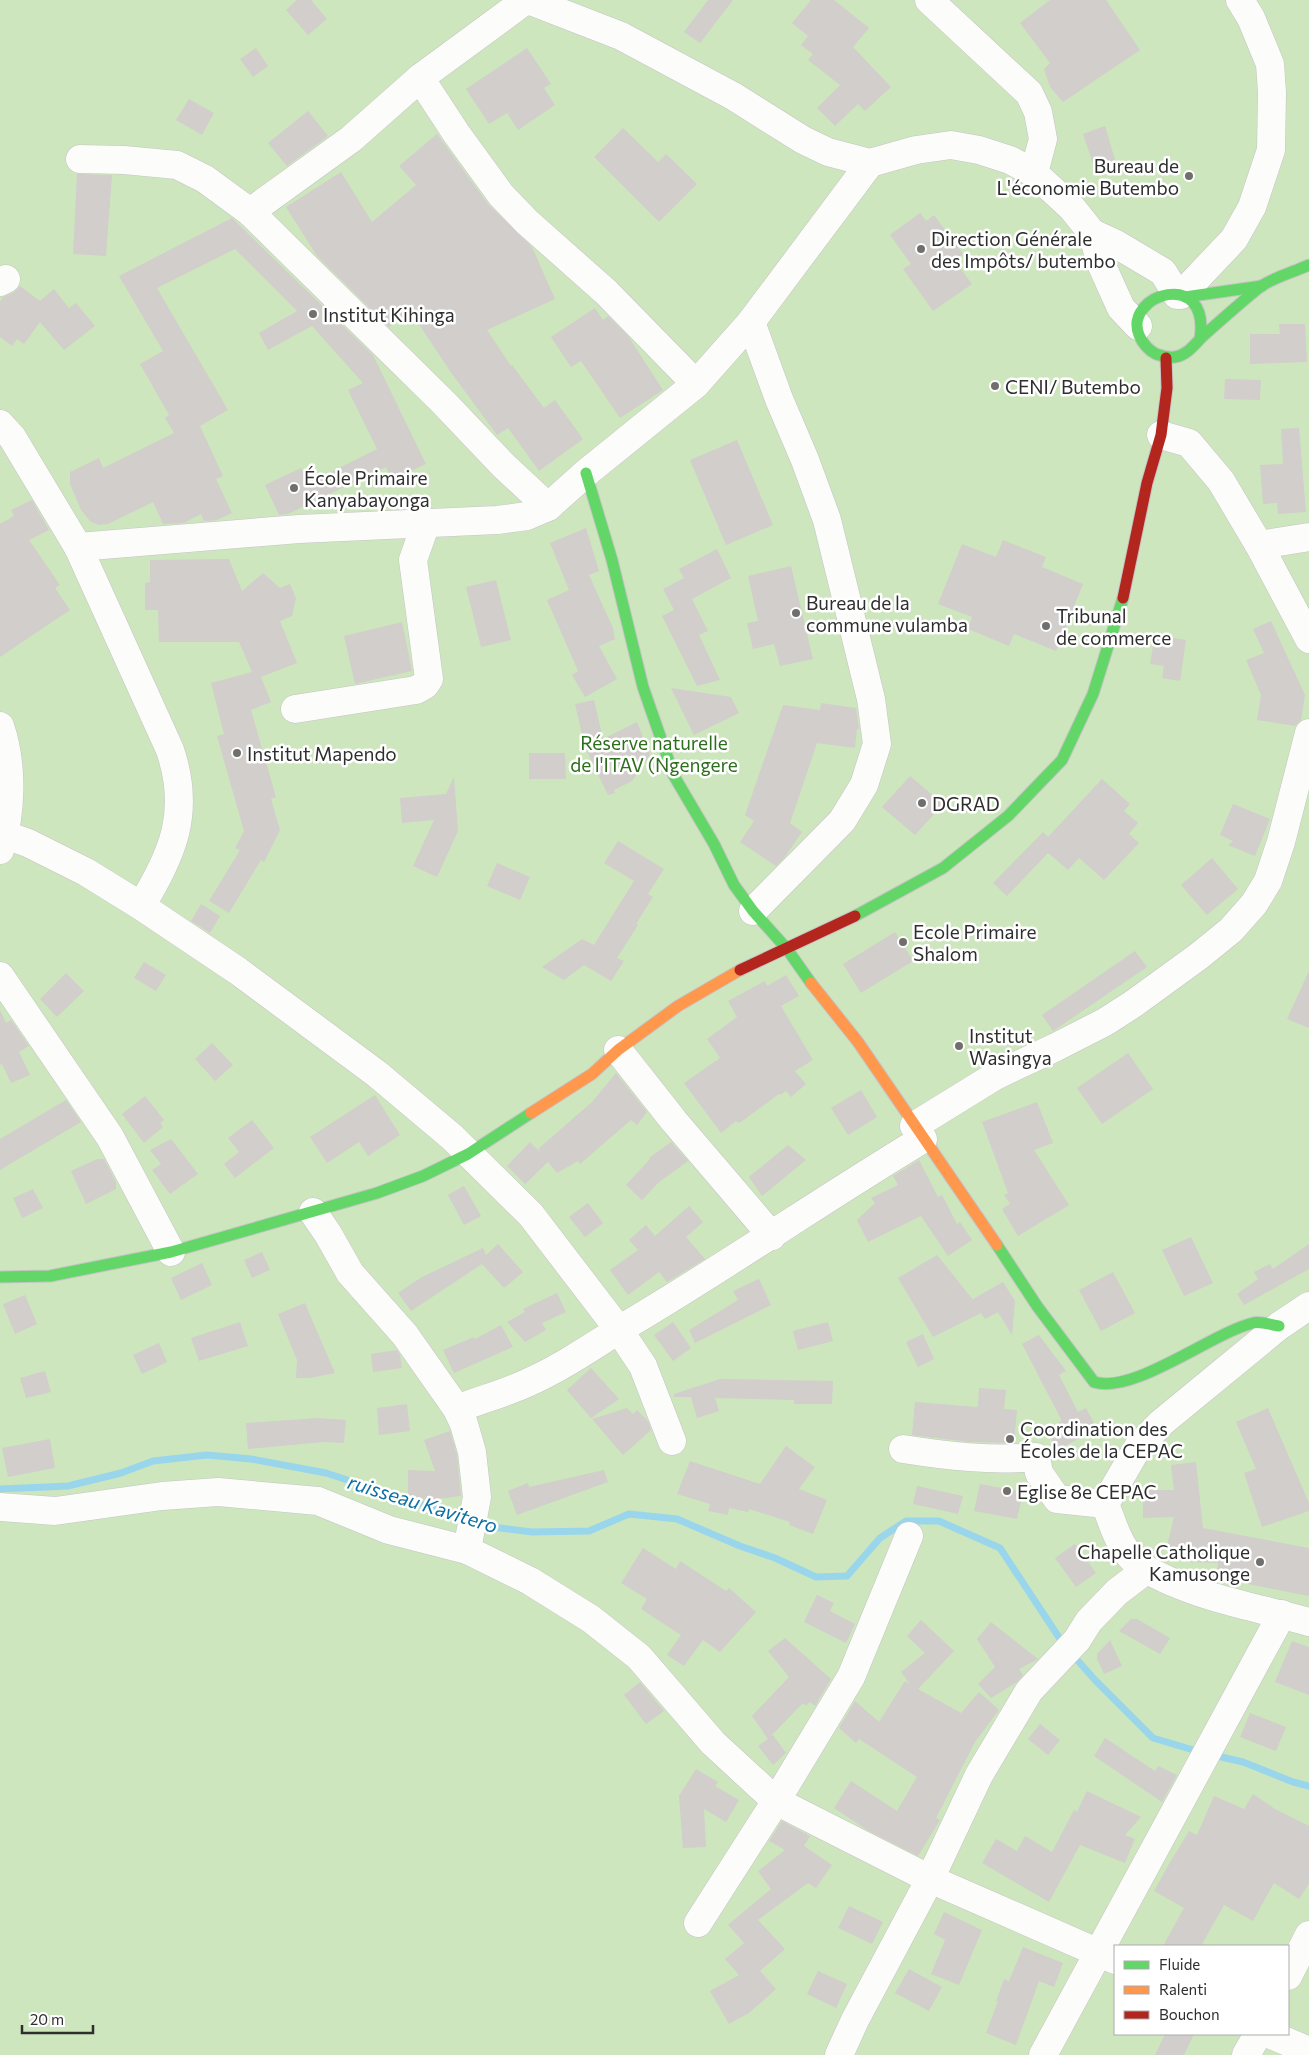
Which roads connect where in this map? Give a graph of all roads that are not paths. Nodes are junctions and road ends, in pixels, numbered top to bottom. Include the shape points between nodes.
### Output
1 (527, 0) edge
2 (929, 0) edge
3 (1240, 0) edge
4 (420, 78) junction
5 (80, 160) dead end
6 (870, 163) junction
7 (1034, 173) junction
8 (250, 212) junction
9 (1092, 233) junction
10 (1309, 265) edge
11 (1262, 286) junction
12 (1181, 296) junction
13 (751, 322) junction
14 (1138, 326) junction
15 (1200, 339) junction
16 (1166, 358) junction
17 (696, 384) junction
18 (0, 424) edge
19 (1162, 435) junction
20 (586, 473) junction
21 (548, 507) junction
22 (426, 524) junction
23 (1309, 537) edge
24 (1259, 546) junction
25 (78, 547) junction
26 (1309, 639) edge
27 (295, 709) dead end
28 (0, 726) edge
29 (1309, 733) edge
30 (3, 836) edge
31 (141, 906) junction
32 (753, 911) junction
33 (787, 949) junction
34 (0, 976) edge
35 (618, 1050) junction
36 (918, 1133) junction
37 (468, 1154) junction
38 (313, 1212) junction
39 (772, 1236) junction
40 (171, 1252) junction
41 (0, 1277) edge
42 (1309, 1306) edge
43 (1279, 1326) junction
44 (620, 1330) junction
45 (457, 1409) junction
46 (672, 1441) dead end
47 (903, 1449) dead end
48 (1105, 1504) junction
49 (0, 1507) edge
50 (909, 1536) dead end
51 (467, 1550) junction
52 (1146, 1570) junction
53 (1282, 1614) junction
54 (1309, 1622) edge
55 (776, 1801) junction
56 (930, 1879) junction
57 (698, 1923) dead end
58 (1309, 1935) edge
59 (1107, 1956) edge
60 (1289, 1974) edge
61 (1257, 2035) edge
62 (1271, 2035) edge
63 (1309, 2051) edge
64 (839, 2055) edge
65 (1043, 2055) edge
66 (1246, 2055) edge

1 - 4 street
1 - 6 street via 621,36 828,152
2 - 7 street via 1029,93 1038,112 1043,139
3 - 12 street via 1270,64 1271,150 1252,207 1234,239
4 - 8 street via 351,139
4 - 17 street via 501,195 526,222 619,305
5 - 8 street via 177,165 205,179
6 - 7 street via 916,150 951,145 1010,160
6 - 13 street
7 - 9 street via 1072,208
8 - 21 street
9 - 12 street via 1163,272
9 - 14 street via 1121,308
10 - 11 street
11 - 12 street
11 - 15 street
12 - 14 street via 1158,296 1150,301 1139,316
12 - 15 street via 1199,311
13 - 17 street
13 - 32 street via 827,520 871,699 877,744 864,785 842,821
14 - 16 street via 1148,350
15 - 16 street via 1186,354
16 - 19 street via 1167,388
17 - 20 street
18 - 25 street via 12,437
19 - 24 street via 1189,443 1222,480
19 - 33 street via 1147,483 1123,598 1093,694 1062,760 1008,816 943,868
20 - 21 street
20 - 32 street via 612,560 643,686 674,776 734,885
21 - 22 street via 527,516
22 - 25 street via 299,529
22 - 27 street via 413,560 429,679 425,685 416,690
23 - 24 street
24 - 26 street
25 - 31 street via 177,770 178,817 173,846
28 - 30 street via 9,794
29 - 36 street via 1268,881 1232,930 1112,1017 995,1076
30 - 31 street via 28,842
31 - 37 street via 238,971 377,1074
32 - 33 street
33 - 35 street via 725,978 678,1006
33 - 36 street via 858,1042
34 - 40 street via 110,1137
35 - 37 street via 592,1074
35 - 39 street
36 - 39 street
36 - 43 street via 952,1177 1037,1306 1094,1382 1114,1384 1131,1378 1255,1322
37 - 38 street via 386,1190
37 - 44 street via 531,1215
38 - 40 street
38 - 45 street via 350,1273 405,1334
39 - 44 street
40 - 41 street via 50,1276
42 - 43 street
43 - 48 street via 1161,1423 1138,1446
44 - 45 street via 528,1383
44 - 46 street via 643,1366
45 - 51 street via 472,1452 477,1497
47 - 48 street via 947,1456 1036,1457 1039,1473 1057,1499
48 - 52 street via 1119,1539 1130,1556
49 - 51 street via 55,1512 162,1496 218,1492 318,1501 389,1530
50 - 55 street via 851,1677
51 - 55 street via 530,1582 591,1619 639,1657 714,1743
52 - 53 street via 1223,1600
52 - 56 street via 1089,1621 1076,1640 1028,1691 979,1775
53 - 54 street
53 - 59 street
55 - 56 street
55 - 57 street
56 - 59 street
56 - 64 street
58 - 60 street
59 - 65 street
61 - 66 street
62 - 63 street

